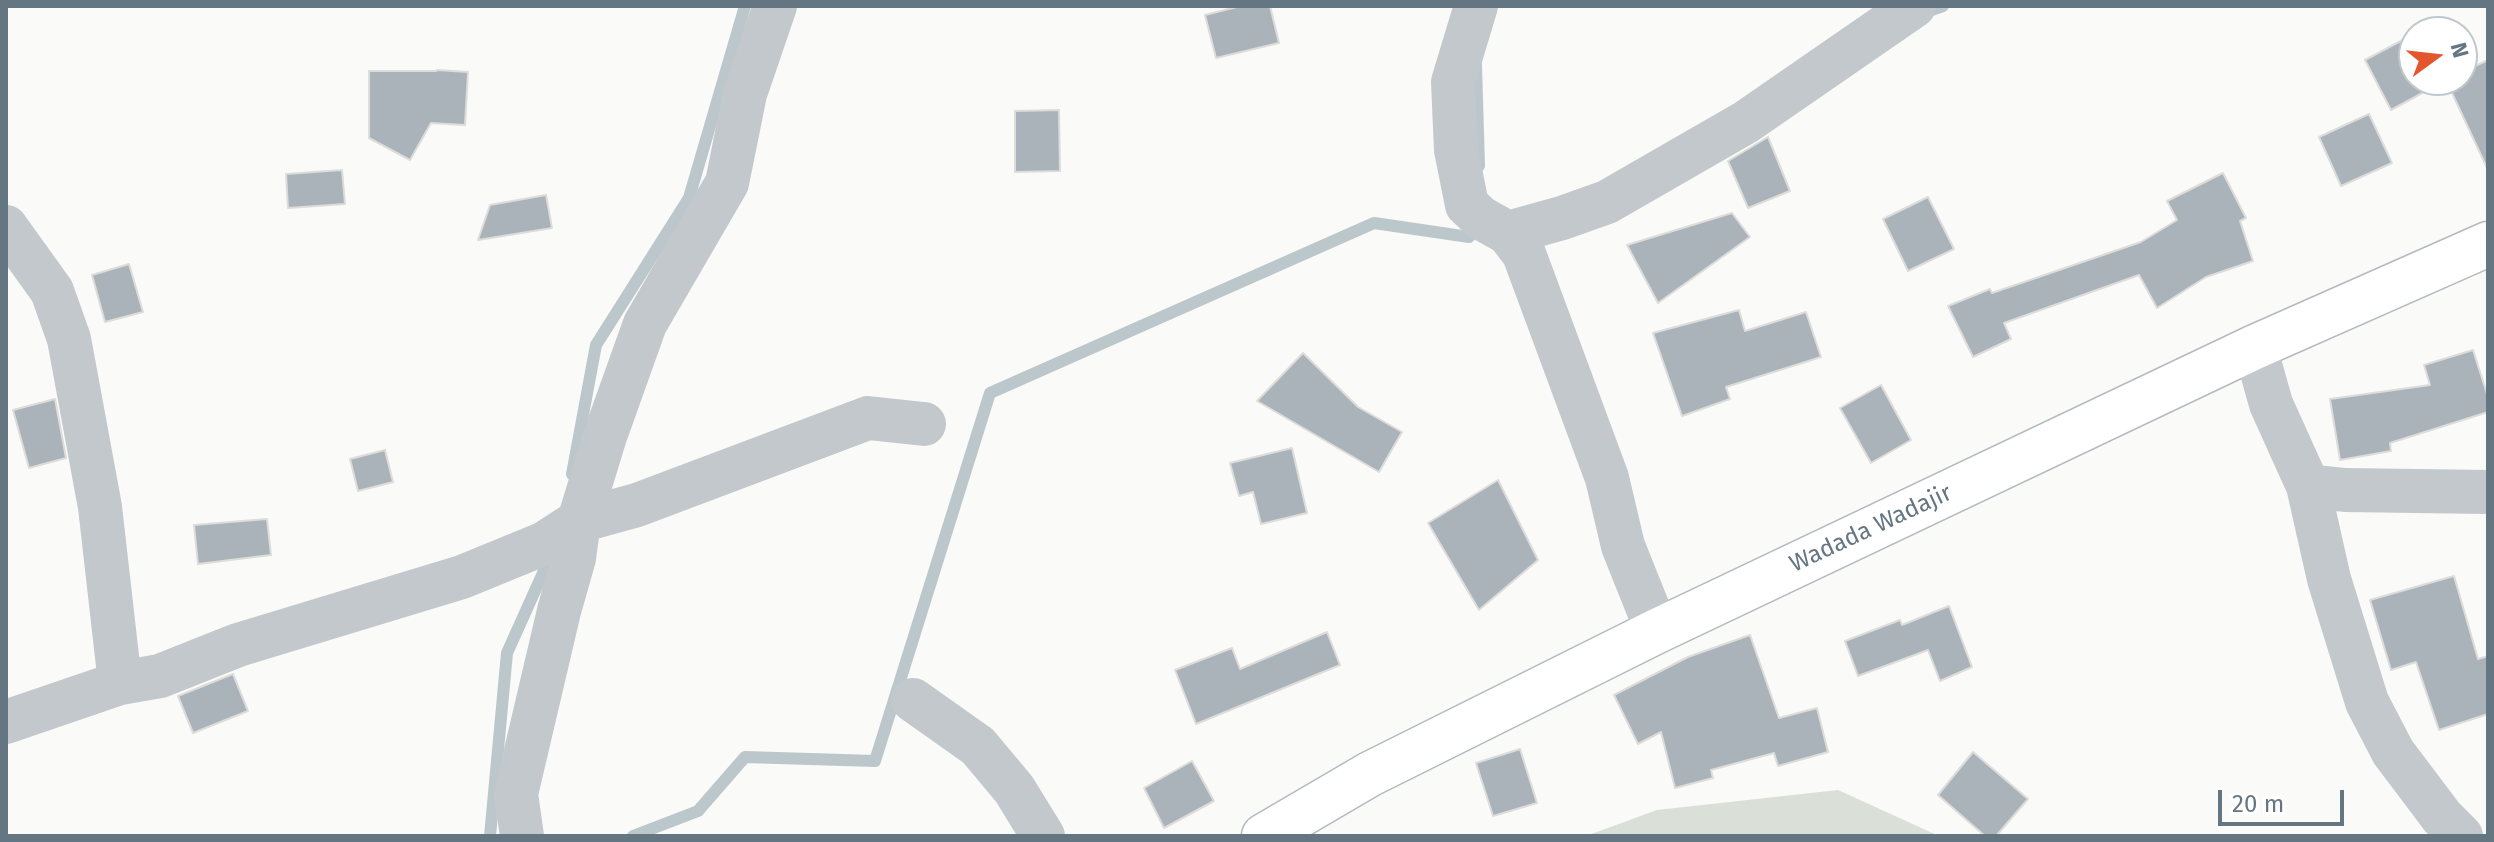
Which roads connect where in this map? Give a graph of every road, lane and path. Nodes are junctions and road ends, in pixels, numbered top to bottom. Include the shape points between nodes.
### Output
1 (775, 6) edge
2 (1476, 6) edge
3 (1914, 6) edge
4 (6, 227) edge
5 (1508, 233) junction
6 (2488, 244) edge
7 (2255, 347) junction
8 (924, 424) dead end
9 (2308, 486) junction
10 (2488, 492) edge
11 (579, 521) junction
12 (1657, 631) junction
13 (120, 683) junction
14 (913, 700) dead end
15 (6, 722) edge
16 (522, 836) edge
17 (1043, 836) edge
18 (1264, 836) edge
19 (2461, 836) edge

1 - 11 street via 745,94 727,183 645,324
2 - 5 street via 1453,82 1456,150 1467,205
3 - 5 street via 1746,122 1607,202
4 - 13 street via 52,291 69,339 100,507
5 - 12 street via 1524,254 1571,376 1607,478 1623,546
6 - 7 street, Wadada Wadajir
7 - 9 street via 2271,404
7 - 12 street, Wadada Wadajir
8 - 11 street via 868,418 637,505
9 - 10 street
9 - 19 street via 2329,579 2367,702 2393,752
11 - 13 street via 545,543 462,577 238,645 160,676
11 - 16 street via 516,794
12 - 18 street, Wadada Wadajir via 1370,774
13 - 15 street
14 - 17 street via 978,746 1014,789

